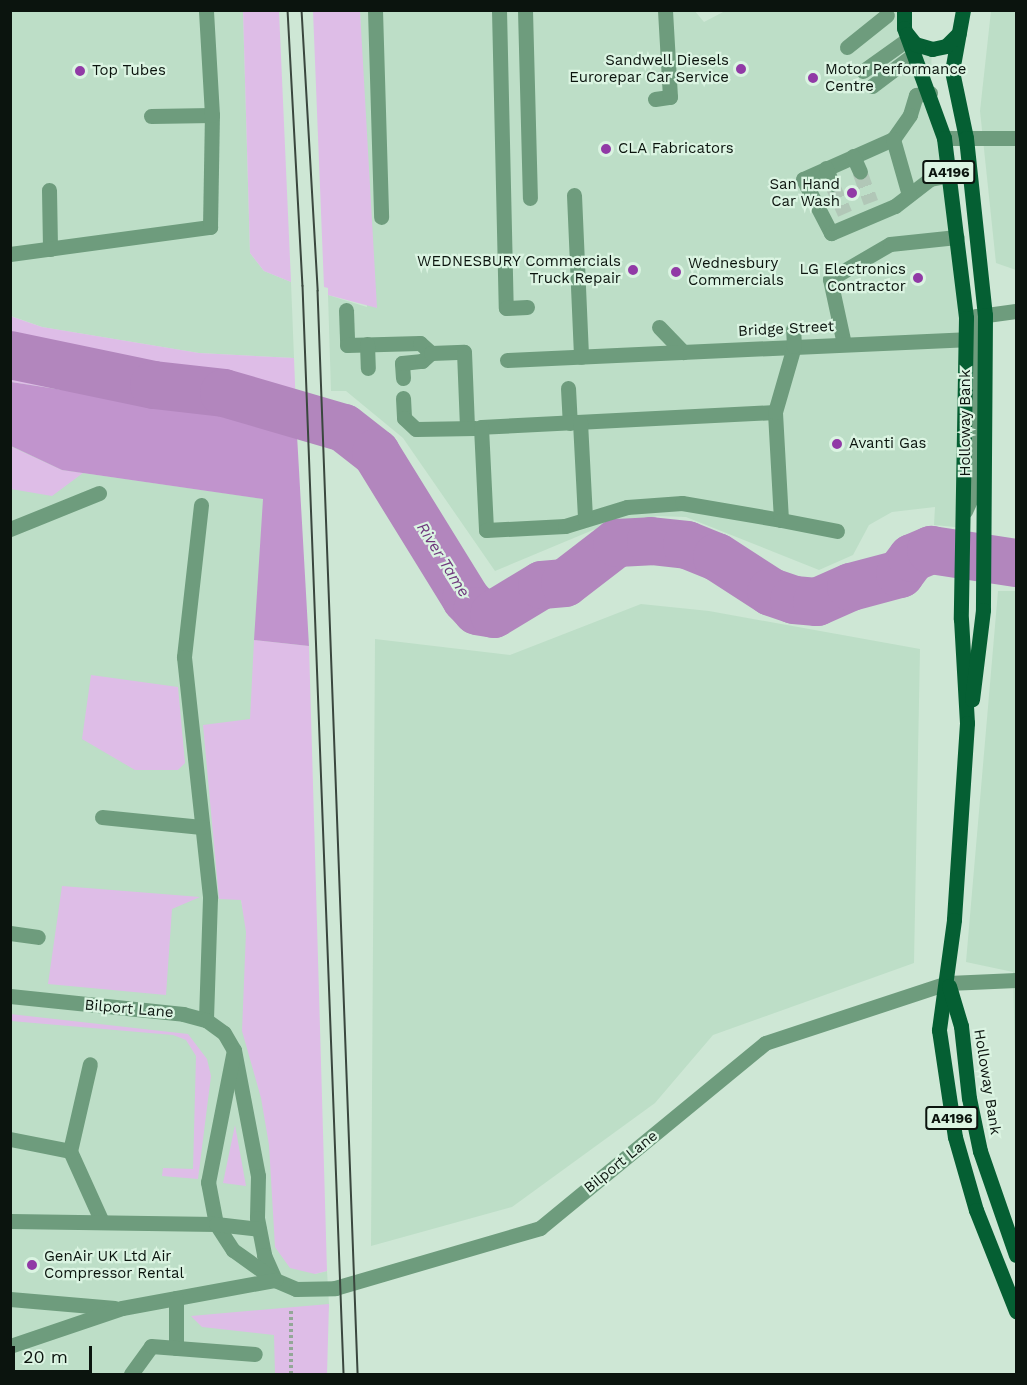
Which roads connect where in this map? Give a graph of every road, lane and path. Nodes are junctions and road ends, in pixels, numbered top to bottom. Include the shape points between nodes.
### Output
1 (206, 10) edge
2 (375, 10) edge
3 (498, 10) edge
4 (525, 10) edge
5 (665, 10) edge
6 (904, 10) edge
7 (884, 13) edge
8 (962, 13) edge
9 (906, 33) junction
10 (958, 33) junction
11 (847, 47) dead end
12 (913, 55) junction
13 (863, 71) dead end
14 (872, 86) dead end
15 (923, 94) junction
16 (655, 99) dead end
17 (212, 115) junction
18 (152, 116) dead end
19 (944, 138) junction
20 (966, 138) junction
21 (1017, 138) edge
22 (893, 139) junction
23 (853, 156) junction
24 (826, 168) junction
25 (860, 172) tunnel mouth
26 (950, 176) junction
27 (832, 184) tunnel mouth
28 (49, 190) dead end
29 (573, 195) dead end
30 (909, 195) junction
31 (530, 198) dead end
32 (381, 217) dead end
33 (957, 237) junction
34 (50, 249) junction
35 (10, 254) edge
36 (860, 262) junction
37 (869, 275) dead end
38 (527, 307) dead end
39 (346, 310) dead end
40 (1017, 311) edge
41 (975, 316) junction
42 (659, 327) dead end
43 (793, 329) dead end
44 (966, 339) junction
45 (367, 344) junction
46 (844, 344) junction
47 (794, 346) junction
48 (683, 352) junction
49 (431, 353) junction
50 (581, 357) junction
51 (507, 360) dead end
52 (368, 368) dead end
53 (403, 378) dead end
54 (568, 388) dead end
55 (403, 398) dead end
56 (775, 412) junction
57 (575, 423) junction
58 (474, 428) junction
59 (99, 493) dead end
60 (201, 505) dead end
61 (965, 511) junction
62 (585, 519) junction
63 (781, 520) junction
64 (10, 529) edge
65 (837, 531) dead end
66 (968, 723) junction
67 (102, 817) dead end
68 (202, 827) junction
69 (10, 933) edge
70 (38, 937) dead end
71 (1017, 980) edge
72 (948, 983) junction
73 (10, 996) edge
74 (206, 1020) junction
75 (234, 1050) junction
76 (90, 1064) dead end
77 (10, 1139) edge
78 (70, 1151) junction
79 (10, 1221) edge
80 (102, 1222) junction
81 (216, 1224) junction
82 (259, 1229) junction
83 (1015, 1246) edge
84 (991, 1249) junction
85 (275, 1280) junction
86 (290, 1287) junction
87 (176, 1298) junction
88 (10, 1299) edge
89 (122, 1308) junction
90 (1017, 1311) edge
91 (10, 1346) edge
92 (176, 1348) junction
93 (255, 1354) dead end
94 (131, 1374) edge
95 (291, 1374) edge

1 - 17 street
2 - 32 street
3 - 38 street via 497,164 506,308
4 - 31 street
5 - 16 street via 661,67 670,97
6 - 9 main road, A4196
7 - 9 street
7 - 11 street
8 - 10 main road, A4196
9 - 10 main road via 915,44 932,49 946,46
9 - 12 main road, A4196
9 - 13 street
10 - 20 main road, A4196 via 952,71
12 - 14 street
12 - 15 main road, A4196
15 - 19 main road, A4196
15 - 22 street
17 - 18 street
17 - 34 street via 210,227
19 - 20 street
19 - 26 main road, A4196
20 - 21 street
20 - 41 main road, A4196
22 - 23 street
22 - 30 street
23 - 24 street
23 - 25 street
24 - 27 street
24 - 30 street via 803,178 831,233 847,219
26 - 30 street via 930,179
26 - 33 main road, A4196
28 - 34 street
29 - 50 street
33 - 36 street via 890,244
33 - 41 main road, A4196
34 - 35 street
36 - 37 street
36 - 46 street via 830,279
39 - 45 street via 347,345
40 - 41 street
41 - 44 main road, Holloway Bank / A4196
41 - 61 street via 973,494
41 - 66 main road, Holloway Bank / A4196 via 984,531 983,610 980,659
42 - 48 street
43 - 47 street
44 - 46 street, Bridge Street
44 - 61 main road, Holloway Bank / A4196
45 - 49 street via 420,343
45 - 52 street
46 - 47 street, Bridge Street
47 - 48 street, Bridge Street
47 - 56 street
48 - 50 street, Bridge Street
49 - 53 street via 422,361 402,363
49 - 58 street via 464,352
50 - 51 street, Bridge Street
54 - 57 street
55 - 58 street via 404,418 416,429
56 - 57 street
56 - 63 street
57 - 58 street
57 - 62 street
58 - 62 street via 486,530 565,526
59 - 64 street
60 - 68 street via 184,657
61 - 66 main road, Holloway Bank / A4196 via 961,619
62 - 63 street via 627,507 682,503
63 - 65 street
66 - 72 main road, Holloway Bank / A4196
67 - 68 street
68 - 74 street via 210,898
69 - 70 street
71 - 72 street, Bilport Lane
72 - 83 main road, Holloway Bank / A4196 via 961,1026 980,1151
72 - 84 main road, Holloway Bank / A4196 via 939,1030 945,1083 955,1137
72 - 86 street, Bilport Lane via 765,1043 540,1228 336,1288
73 - 74 street, Bilport Lane via 183,1014
74 - 75 street, Bilport Lane via 224,1033
75 - 81 street, Bilport Lane via 208,1182
75 - 82 street, Bilport Lane via 258,1176
76 - 78 street
77 - 78 street
78 - 80 street
79 - 80 street
80 - 81 street
81 - 82 street
81 - 85 street, Bilport Lane via 233,1250
82 - 85 street, Bilport Lane
83 - 84 street
84 - 90 main road, Holloway Bank / A4196
85 - 86 street, Bilport Lane
85 - 87 street
86 - 95 path
87 - 89 street
87 - 92 street
88 - 89 street
89 - 91 street
92 - 93 street
92 - 94 street via 151,1346

